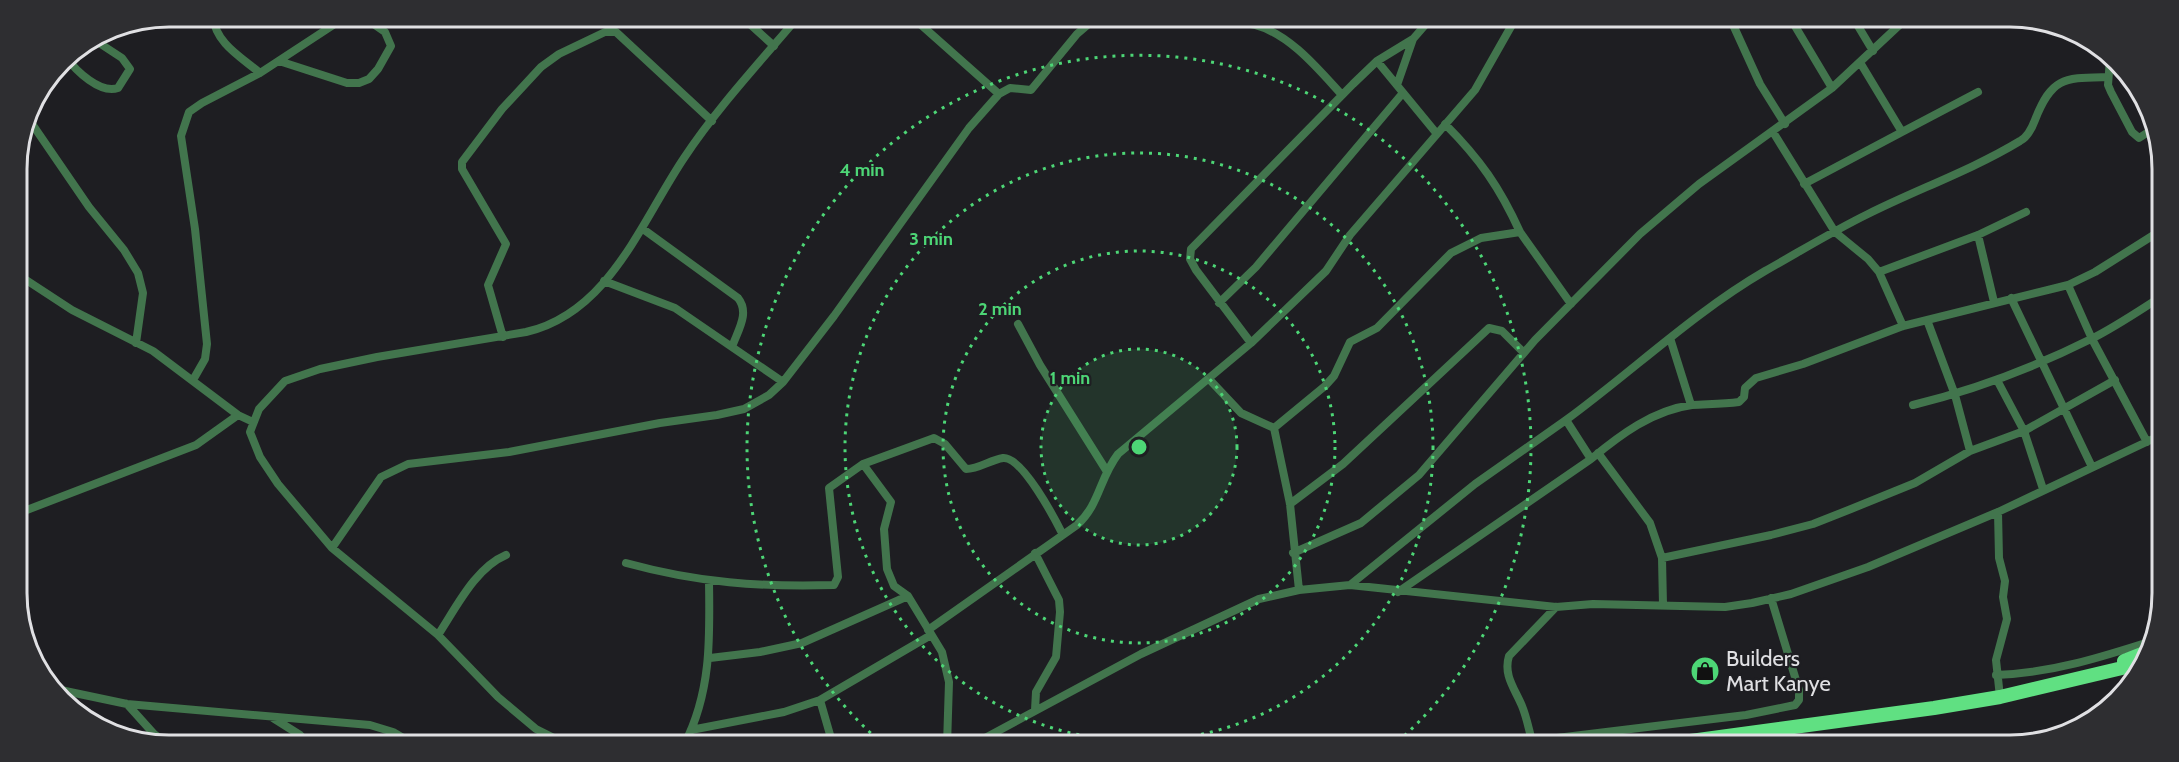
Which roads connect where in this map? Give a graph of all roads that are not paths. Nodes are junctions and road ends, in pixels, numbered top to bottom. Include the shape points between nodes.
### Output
1 (214, 27) edge
2 (330, 27) edge
3 (378, 27) edge
4 (753, 27) edge
5 (790, 27) edge
6 (923, 27) edge
7 (1085, 27) edge
8 (1259, 27) edge
9 (1423, 27) edge
10 (1511, 27) edge
11 (1734, 27) edge
12 (1796, 27) edge
13 (1859, 27) edge
14 (1898, 27) edge
15 (1413, 39) junction
16 (101, 44) edge
17 (774, 46) junction
18 (1873, 51) junction
19 (279, 61) junction
20 (1377, 61) junction
21 (73, 64) edge
22 (1861, 64) junction
23 (2109, 67) edge
24 (260, 73) junction
25 (2108, 77) junction
26 (1396, 85) junction
27 (1832, 88) junction
28 (1978, 92) dead end
29 (999, 94) junction
30 (1402, 94) junction
31 (1342, 95) junction
32 (712, 121) junction
33 (1785, 123) junction
34 (1445, 124) junction
35 (34, 127) edge
36 (1773, 132) junction
37 (1902, 132) junction
38 (1437, 134) junction
39 (2147, 134) edge
40 (1804, 184) junction
41 (2026, 212) dead end
42 (644, 229) junction
43 (1520, 232) junction
44 (1834, 232) junction
45 (1978, 235) junction
46 (2152, 236) edge
47 (1879, 272) junction
48 (27, 280) edge
49 (604, 281) junction
50 (2068, 285) junction
51 (2012, 298) junction
52 (1995, 302) junction
53 (2152, 302) edge
54 (1218, 303) junction
55 (1571, 304) junction
56 (1927, 320) junction
57 (1018, 324) dead end
58 (1903, 326) junction
59 (503, 337) junction
60 (1670, 338) junction
61 (2092, 339) junction
62 (135, 342) junction
63 (1251, 343) junction
64 (732, 346) junction
65 (1524, 353) junction
66 (2041, 360) junction
67 (1209, 379) junction
68 (193, 380) junction
69 (1997, 380) junction
70 (2115, 380) junction
71 (783, 382) junction
72 (1954, 394) junction
73 (1691, 405) junction
74 (1913, 405) dead end
75 (2066, 409) junction
76 (238, 415) junction
77 (1566, 420) junction
78 (253, 422) junction
79 (1274, 428) junction
80 (2024, 431) junction
81 (2152, 440) edge
82 (2148, 442) junction
83 (1970, 451) junction
84 (1595, 456) junction
85 (863, 464) junction
86 (2092, 466) junction
87 (1106, 470) junction
88 (2043, 489) junction
89 (1290, 504) junction
90 (27, 510) edge
91 (1998, 512) junction
92 (1063, 535) junction
93 (332, 548) junction
94 (1035, 553) junction
95 (1293, 553) junction
96 (506, 555) dead end
97 (1662, 558) junction
98 (626, 563) dead end
99 (710, 582) junction
100 (1350, 585) junction
101 (1299, 590) junction
102 (1398, 592) junction
103 (908, 596) junction
104 (1771, 598) junction
105 (1663, 605) junction
106 (1556, 607) junction
107 (930, 632) junction
108 (438, 635) junction
109 (2142, 644) edge
110 (2137, 656) edge
111 (710, 658) junction
112 (2132, 666) edge
113 (2098, 673) junction
114 (1996, 675) junction
115 (66, 691) edge
116 (2000, 697) junction
117 (820, 700) junction
118 (127, 704) junction
119 (1035, 710) junction
120 (270, 716) junction
121 (691, 730) junction
122 (154, 734) edge
123 (300, 735) edge
124 (398, 735) edge
125 (546, 735) edge
126 (689, 735) edge
127 (829, 735) edge
128 (947, 735) edge
129 (990, 735) edge
130 (1530, 735) edge
131 (1593, 735) edge
132 (1732, 735) edge

1 - 24 street via 221,40
2 - 19 street
3 - 19 street via 390,38 391,46 369,79 359,83 346,83
4 - 17 street
5 - 17 street
6 - 29 street
7 - 29 street via 1032,90 1010,88
8 - 31 street via 1269,30 1303,56
9 - 15 street
10 - 34 street via 1475,90
11 - 33 street via 1760,84
12 - 27 street
13 - 18 street
14 - 18 street
15 - 20 street
15 - 26 street
16 - 21 street via 122,58 130,69 118,88 109,89 93,82
17 - 32 street
18 - 22 street
19 - 24 street
20 - 26 street
20 - 31 street
22 - 27 street
22 - 37 street
23 - 25 street
24 - 68 street via 202,103 189,112 183,125 181,136 207,344 205,359
25 - 39 street via 2111,92 2135,137
25 - 44 street via 2082,77 2059,83 2044,96 2023,140
26 - 30 street
27 - 33 street
28 - 37 street
29 - 71 street via 969,128
30 - 38 street
30 - 54 street via 1256,267
31 - 54 street via 1191,249 1192,264
32 - 42 street via 684,158
32 - 59 street via 616,32 605,32 541,67 502,109 461,166 506,244 488,285
33 - 36 street
34 - 38 street
34 - 43 street via 1499,188
35 - 62 street via 138,273 143,293
36 - 40 street
36 - 55 street via 1671,207
37 - 40 street
38 - 63 street via 1350,235 1326,271
40 - 44 street
41 - 45 street
42 - 49 street
42 - 64 street via 738,298 744,314
43 - 55 street
43 - 79 street via 1481,238 1451,253 1377,328 1350,342 1334,376
44 - 47 street
44 - 60 street via 1711,305
45 - 47 street
45 - 52 street
46 - 50 street
47 - 58 street
48 - 62 street via 72,310
49 - 59 street via 584,304 559,322
49 - 64 street via 675,308
50 - 51 street
50 - 61 street
51 - 52 street
51 - 66 street
52 - 56 street
53 - 61 street
54 - 63 street
55 - 65 street
56 - 58 street
56 - 72 street
57 - 87 street
58 - 73 street via 1756,378 1745,388 1739,402
59 - 78 street via 320,369 285,381 259,409
60 - 73 street
60 - 77 street
61 - 66 street
61 - 70 street
62 - 68 street
63 - 67 street
64 - 71 street
65 - 89 street via 1502,331 1489,328 1343,464
65 - 95 street via 1419,475 1361,523
66 - 69 street
66 - 75 street
67 - 79 street via 1241,413
67 - 87 street via 1140,434
68 - 76 street
69 - 72 street
69 - 80 street
70 - 75 street
70 - 82 street
71 - 93 street via 758,403 717,415 509,452 408,464 381,477
72 - 74 street
72 - 83 street
73 - 84 street via 1649,419
75 - 80 street
75 - 86 street
76 - 78 street
76 - 90 street via 196,445
77 - 84 street
77 - 100 street via 1475,484
78 - 93 street via 250,432 260,457 304,518
79 - 89 street
80 - 83 street
80 - 88 street
81 - 82 street
82 - 86 street
83 - 97 street via 1915,483 1813,524
84 - 97 street via 1650,523
84 - 102 street
85 - 92 street via 934,438 945,444 966,469 1008,459 1045,501
85 - 99 street via 829,488 838,578 834,585
85 - 103 street via 891,502 884,529 887,569 894,586
86 - 88 street
87 - 92 street via 1093,508
88 - 91 street
89 - 95 street
91 - 104 street via 1868,567
91 - 114 street via 2007,619
92 - 94 street
93 - 108 street
94 - 107 street
94 - 119 street via 1059,600 1060,612 1056,657 1036,692
95 - 101 street
96 - 108 street via 473,583
97 - 105 street
98 - 99 street
99 - 111 street
100 - 101 street
100 - 102 street
101 - 119 street via 1259,599 1220,615
102 - 106 street
103 - 107 street
103 - 111 street via 802,643
104 - 105 street via 1725,607
104 - 131 street via 1799,690 1795,705
105 - 106 street
106 - 130 street via 1509,657 1507,665
107 - 117 street
107 - 128 street via 942,652 949,682
108 - 125 street via 498,698
109 - 114 street via 2074,666
110 - 113 highway
111 - 121 street
112 - 113 highway
113 - 116 highway
114 - 116 street
115 - 118 street
116 - 132 highway
117 - 121 street via 784,712
117 - 127 street
118 - 120 street
118 - 122 street
119 - 129 street
120 - 123 street
120 - 124 street via 370,725
121 - 126 street

